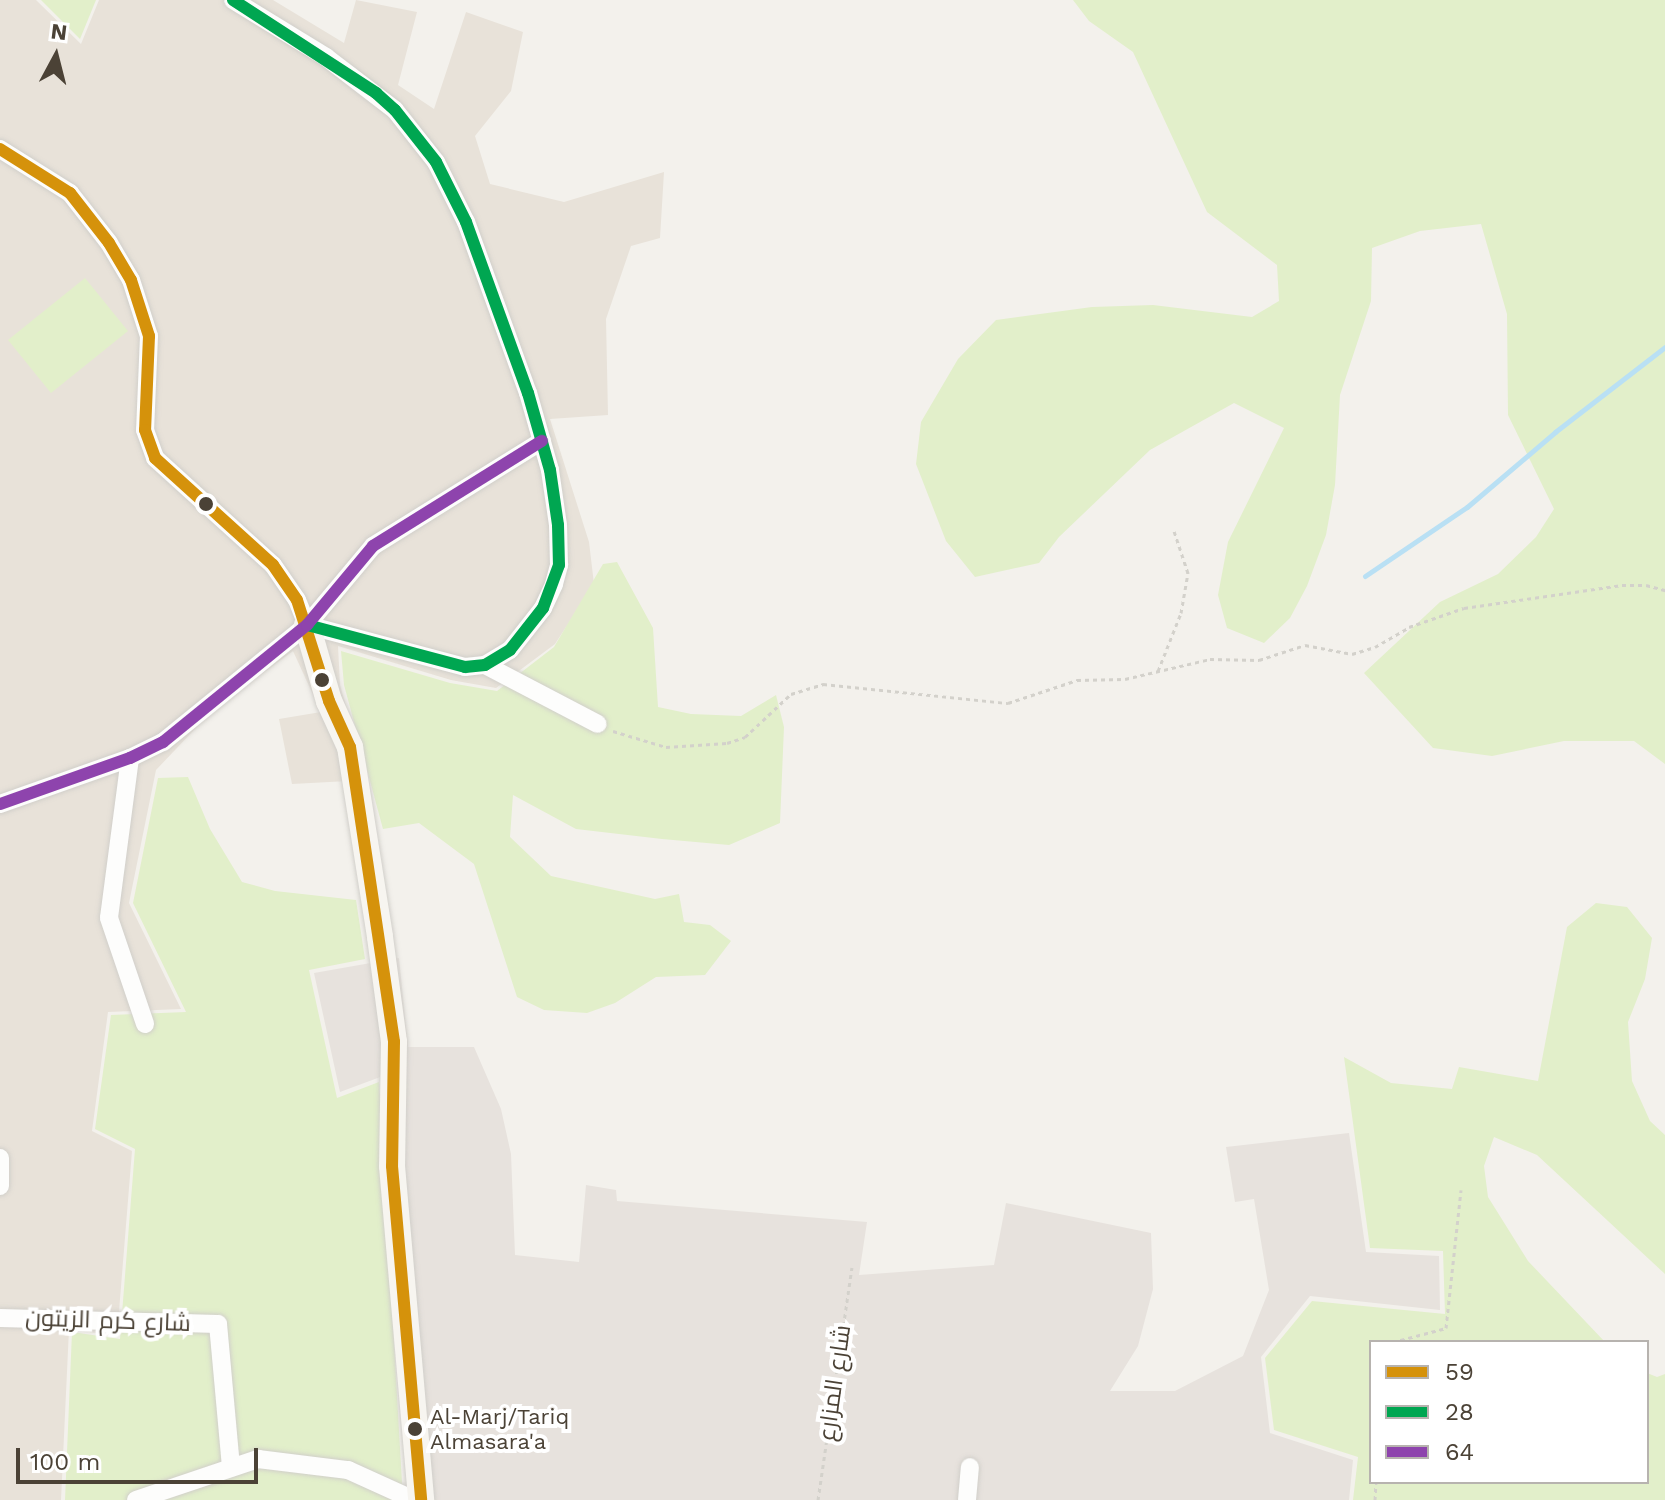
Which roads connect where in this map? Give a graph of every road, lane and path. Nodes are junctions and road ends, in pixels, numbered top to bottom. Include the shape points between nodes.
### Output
1 (233, 0) edge
2 (0, 149) edge
3 (542, 441) junction
4 (1174, 531) dead end
5 (1665, 590) edge
6 (307, 625) junction
7 (485, 665) junction
8 (1158, 671) junction
9 (598, 724) joint
10 (130, 758) junction
11 (0, 804) edge
12 (145, 1024) dead end
13 (0, 1158) edge
14 (0, 1186) edge
15 (1461, 1190) dead end
16 (852, 1267) dead end
17 (0, 1318) edge
18 (1401, 1340) edge
19 (231, 1467) junction
20 (970, 1467) dead end
21 (136, 1500) edge
22 (414, 1500) edge
23 (421, 1500) edge
24 (818, 1500) edge
25 (967, 1500) edge

1 - 3 street via 376,93 436,162 466,222
2 - 6 street via 70,193 109,243 131,280 149,336 145,430 155,458 273,565
3 - 6 street via 373,546
3 - 7 street via 558,525 557,575 543,608 510,650
4 - 8 path via 1188,573 1181,613
5 - 8 path via 1622,585 1464,608 1352,654 1305,645 1259,660 1210,659
6 - 7 street via 465,667
6 - 10 street via 163,742
6 - 23 street via 329,701 350,747 384,967 396,1084 392,1166
7 - 9 street
8 - 9 path via 1125,679 1077,680 1008,703 823,684 791,694 745,737 727,743 666,747
10 - 11 street
10 - 12 street via 109,918
13 - 14 street
15 - 18 path via 1446,1328
16 - 24 path, شارع المزارع
17 - 19 street, شارع كرم الزيتون via 218,1324
19 - 21 street
19 - 22 street via 258,1459 348,1470
20 - 25 street

